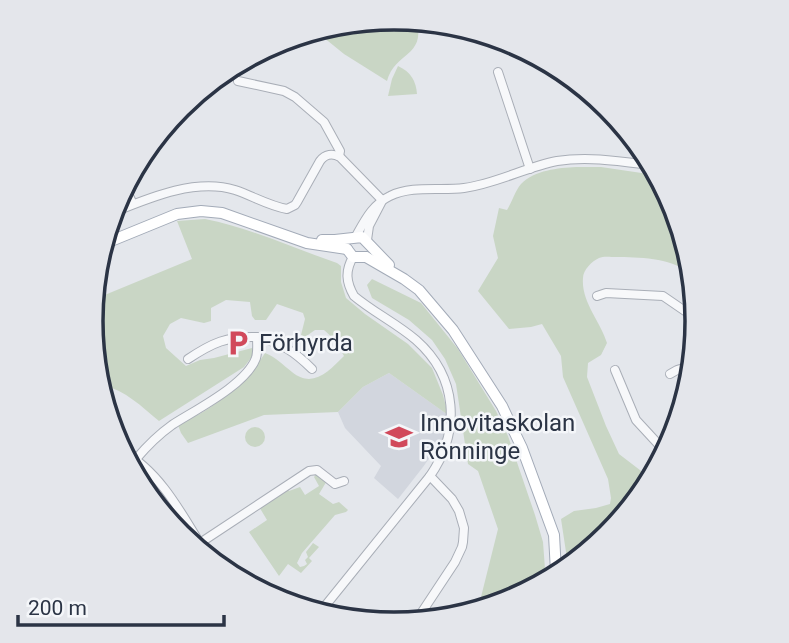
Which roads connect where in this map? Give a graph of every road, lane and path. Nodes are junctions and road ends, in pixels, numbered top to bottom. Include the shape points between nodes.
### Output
1 (498, 72) dead end
2 (238, 81) dead end
3 (339, 156) junction
4 (638, 160) edge
5 (530, 169) junction
6 (130, 199) edge
7 (382, 200) junction
8 (133, 205) junction
9 (126, 208) edge
10 (115, 239) edge
11 (295, 239) junction
12 (361, 239) junction
13 (357, 255) junction
14 (404, 279) junction
15 (597, 296) dead end
16 (686, 312) edge
17 (257, 337) junction
18 (270, 340) junction
19 (188, 359) dead end
20 (255, 361) junction
21 (683, 368) edge
22 (312, 369) dead end
23 (615, 370) dead end
24 (670, 374) dead end
25 (659, 445) edge
26 (137, 458) edge
27 (140, 463) edge
28 (430, 477) junction
29 (344, 481) dead end
30 (194, 533) edge
31 (202, 541) edge
32 (556, 565) edge
33 (326, 605) edge
34 (422, 612) edge

1 - 5 street
2 - 3 street via 295,97 324,122
3 - 7 street
3 - 8 street via 323,157 297,202 287,209 219,187 168,193
4 - 5 street via 579,159
5 - 7 street via 470,187 400,192
6 - 8 street
7 - 12 street
8 - 9 street
10 - 11 main road via 177,214 201,211 222,213
11 - 12 main road
11 - 13 main road
12 - 13 main road via 370,248
12 - 13 main road via 347,244
12 - 14 main road
13 - 14 main road
13 - 28 street via 349,287 354,296 418,342 446,384 449,433
14 - 32 main road via 453,330 502,406 554,535
15 - 16 street via 663,296
17 - 18 street
17 - 19 street via 223,340
17 - 20 street
18 - 20 street
18 - 22 street
20 - 26 street via 234,384 173,425
21 - 24 street
23 - 25 street via 636,420
27 - 30 street via 164,488
28 - 33 street
28 - 34 street via 452,499 464,528 455,562
29 - 31 street via 335,484 317,470 309,471

